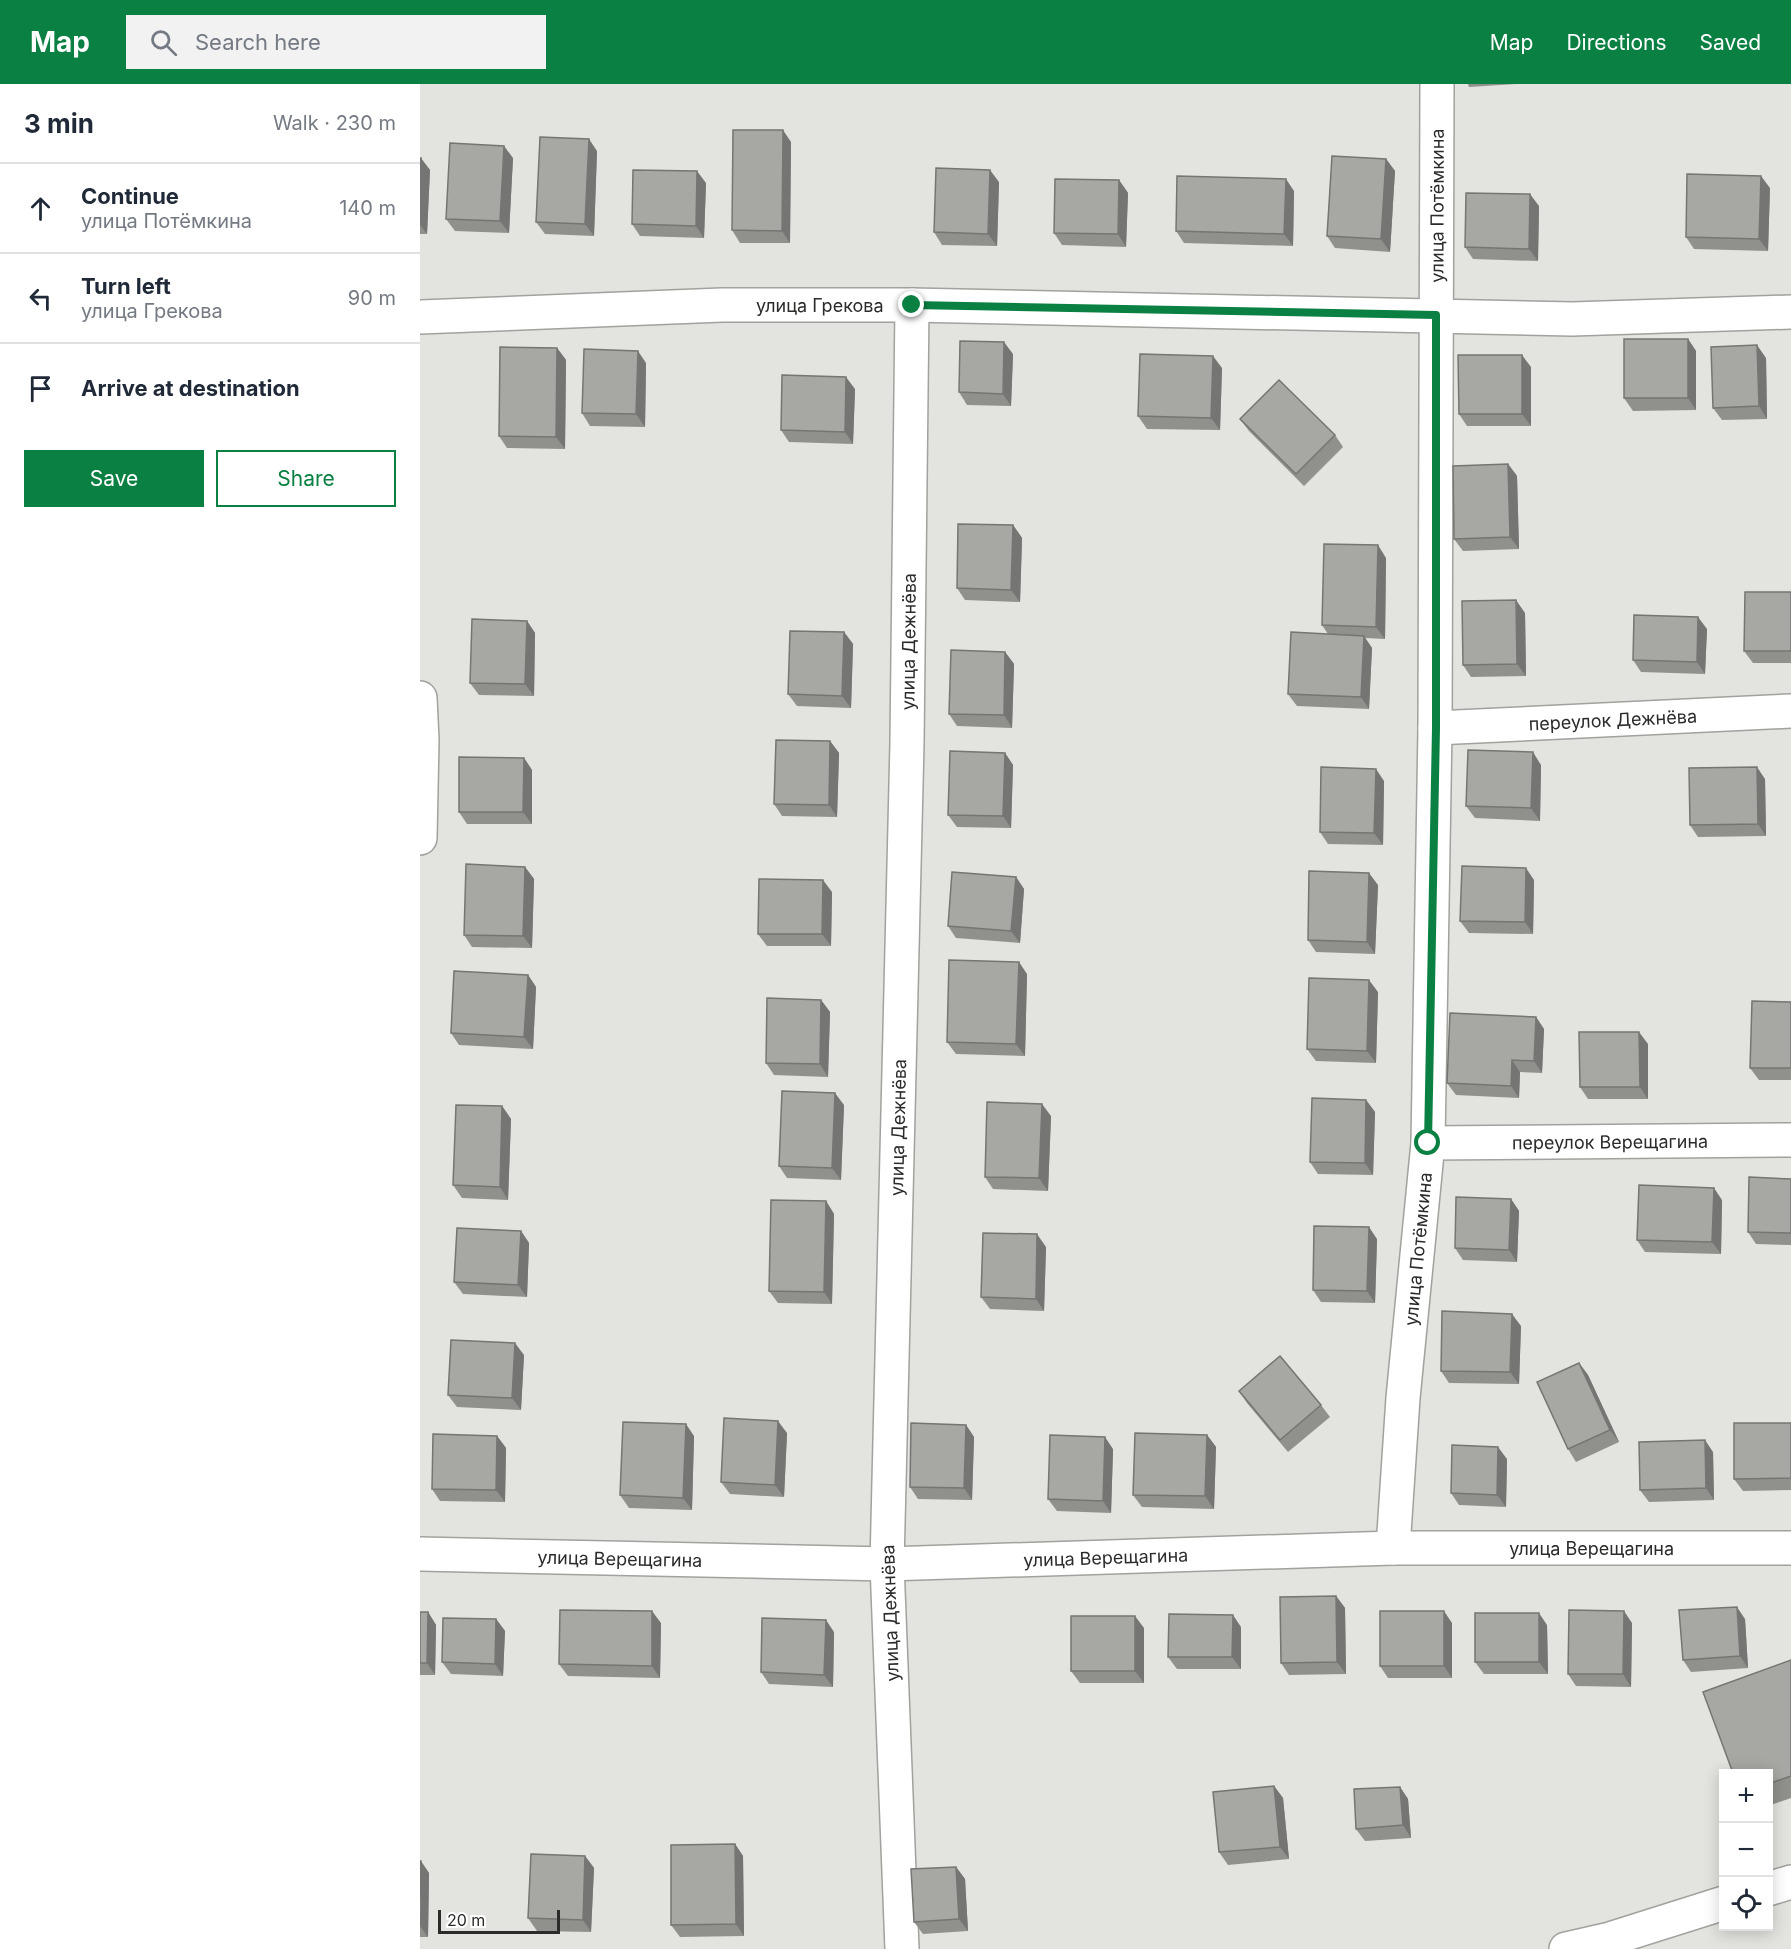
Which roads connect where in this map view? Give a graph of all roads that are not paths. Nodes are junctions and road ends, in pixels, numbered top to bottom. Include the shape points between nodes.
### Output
1 (1437, 84) edge
2 (912, 305) junction
3 (1791, 312) edge
4 (1436, 315) junction
5 (420, 316) edge
6 (420, 698) edge
7 (1791, 711) edge
8 (1436, 728) junction
9 (420, 838) edge
10 (1791, 1140) edge
11 (1428, 1143) junction
12 (1393, 1548) junction
13 (1791, 1548) edge
14 (420, 1554) edge
15 (887, 1564) junction
16 (1791, 1882) edge
17 (1773, 1887) edge
18 (1719, 1905) edge
19 (1613, 1944) edge
20 (902, 1949) edge
21 (1566, 1949) edge

1 - 4 street, улица Потёмкина
2 - 4 street, улица Грекова
2 - 5 street, улица Грекова via 722,305
2 - 15 street, улица Дежнёва via 907,742
3 - 4 street, улица Грекова via 1572,319
4 - 8 street, улица Потёмкина
6 - 9 street
7 - 8 street, переулок Дежнёва
8 - 11 street, улица Потёмкина
10 - 11 street, переулок Верещагина
11 - 12 street, улица Потёмкина
12 - 13 street, улица Верещагина
12 - 15 street, улица Верещагина
14 - 15 street, улица Верещагина
15 - 20 street, улица Дежнёва
16 - 17 street
18 - 19 street
19 - 21 street

